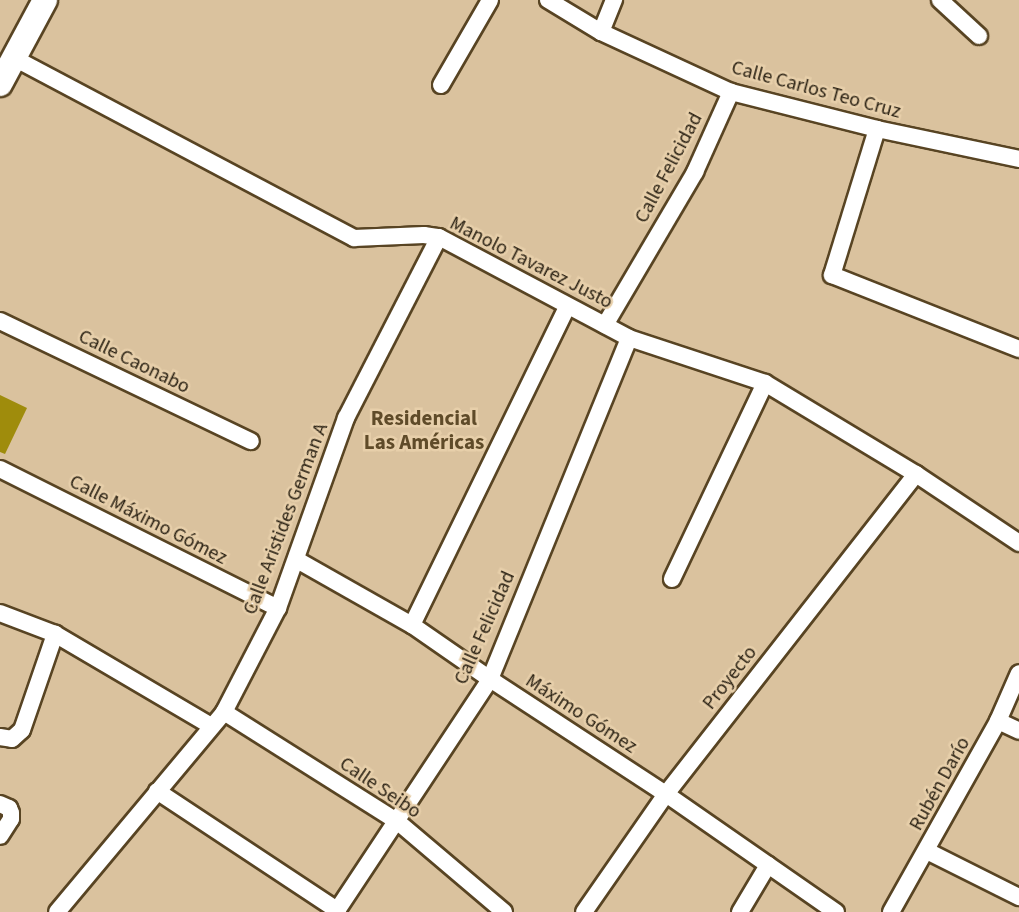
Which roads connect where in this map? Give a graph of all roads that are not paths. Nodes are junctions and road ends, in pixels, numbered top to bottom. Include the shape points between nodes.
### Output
1 (45, 0) edge
2 (490, 0) edge
3 (548, 0) edge
4 (614, 0) edge
5 (940, 0) edge
6 (601, 32) junction
7 (979, 36) dead end
8 (14, 58) junction
9 (0, 84) edge
10 (441, 85) dead end
11 (731, 92) junction
12 (878, 129) junction
13 (1019, 159) edge
14 (439, 237) junction
15 (567, 308) junction
16 (0, 321) edge
17 (605, 324) junction
18 (629, 338) junction
19 (1019, 349) edge
20 (765, 383) junction
21 (251, 441) dead end
22 (0, 469) edge
23 (916, 474) junction
24 (1019, 543) edge
25 (297, 560) junction
26 (672, 579) dead end
27 (278, 608) junction
28 (0, 613) edge
29 (412, 625) junction
30 (55, 634) junction
31 (1019, 674) edge
32 (490, 679) junction
33 (224, 712) junction
34 (998, 721) junction
35 (211, 726) junction
36 (1019, 731) edge
37 (0, 737) edge
38 (157, 791) junction
39 (666, 794) junction
40 (5, 806) edge
41 (398, 822) junction
42 (0, 836) edge
43 (927, 851) junction
44 (768, 865) junction
45 (1019, 897) edge
46 (337, 911) edge
47 (57, 912) edge
48 (504, 912) edge
49 (584, 912) edge
50 (740, 912) edge
51 (836, 912) edge
52 (891, 912) edge

1 - 8 main road
2 - 10 street
3 - 6 street, Calle Carlos Teo Cruz
4 - 6 street
5 - 7 street
6 - 11 street, Calle Carlos Teo Cruz
8 - 9 main road
8 - 14 street, Manolo Tavarez Justo via 354,238 424,234
11 - 12 street, Calle Carlos Teo Cruz
11 - 17 street, Calle Felicidad via 695,172
12 - 13 street, Calle Carlos Teo Cruz
12 - 19 street via 832,275
14 - 15 street, Manolo Tavarez Justo
14 - 25 street, Calle Aristides German A via 346,418
15 - 17 street, Manolo Tavarez Justo
15 - 29 street
16 - 21 street, Calle Caonabo
17 - 18 street, Manolo Tavarez Justo
18 - 20 street, Manolo Tavarez Justo
18 - 32 street, Calle Felicidad
20 - 23 street, Manolo Tavarez Justo
20 - 26 street
22 - 27 street, Calle Máximo Gómez
23 - 24 street, Manolo Tavarez Justo
23 - 39 street, Proyecto
25 - 27 street, Calle Aristides German A
25 - 29 street, Máximo Gómez
27 - 33 street, Calle Aristides German A
28 - 30 street
29 - 32 street, Máximo Gómez
30 - 35 street
30 - 37 street via 22,730 12,739
31 - 34 street, Rubén Darío
32 - 39 street, Máximo Gómez
32 - 41 street, Calle Felicidad
33 - 35 street, Calle Aristides German A
33 - 41 street, Calle Seibo
34 - 36 street
34 - 43 street, Rubén Darío
35 - 38 street, Calle Aristides German A
38 - 46 street
38 - 47 street, Calle Aristides German A
39 - 44 street, Máximo Gómez
39 - 49 street, Proyecto
40 - 42 street via 11,819
41 - 46 street, Calle Felicidad
41 - 48 street, Calle Seibo
43 - 45 street
43 - 52 street, Rubén Darío
44 - 50 street
44 - 51 street, Máximo Gómez

